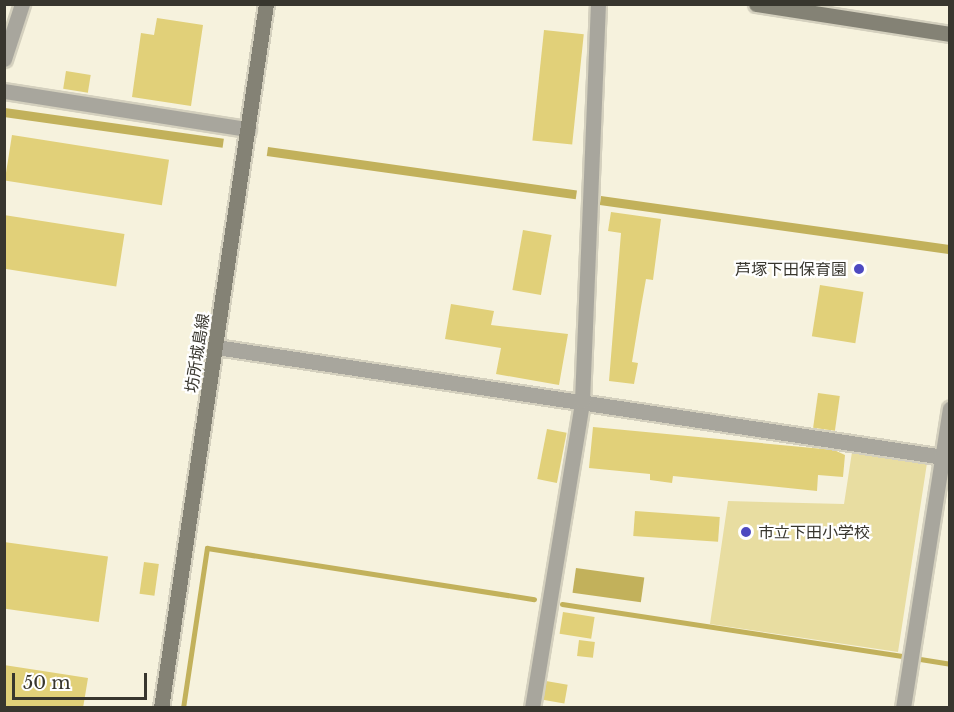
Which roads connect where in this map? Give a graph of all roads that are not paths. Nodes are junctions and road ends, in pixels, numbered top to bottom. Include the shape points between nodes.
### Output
1 (22, 4) edge
2 (266, 4) edge
3 (598, 4) edge
4 (756, 4) edge
5 (950, 34) edge
6 (4, 59) edge
7 (4, 91) edge
8 (248, 129) junction
9 (216, 347) junction
10 (582, 401) junction
11 (950, 409) edge
12 (946, 457) edge
13 (161, 708) edge
14 (532, 708) edge
15 (903, 708) edge

1 - 6 street
2 - 8 main road, 坊所城島線
3 - 10 street
4 - 5 main road
7 - 8 street
8 - 9 main road, 坊所城島線
9 - 10 street
9 - 13 main road, 坊所城島線
10 - 12 street
10 - 14 street
11 - 12 street
12 - 15 street

